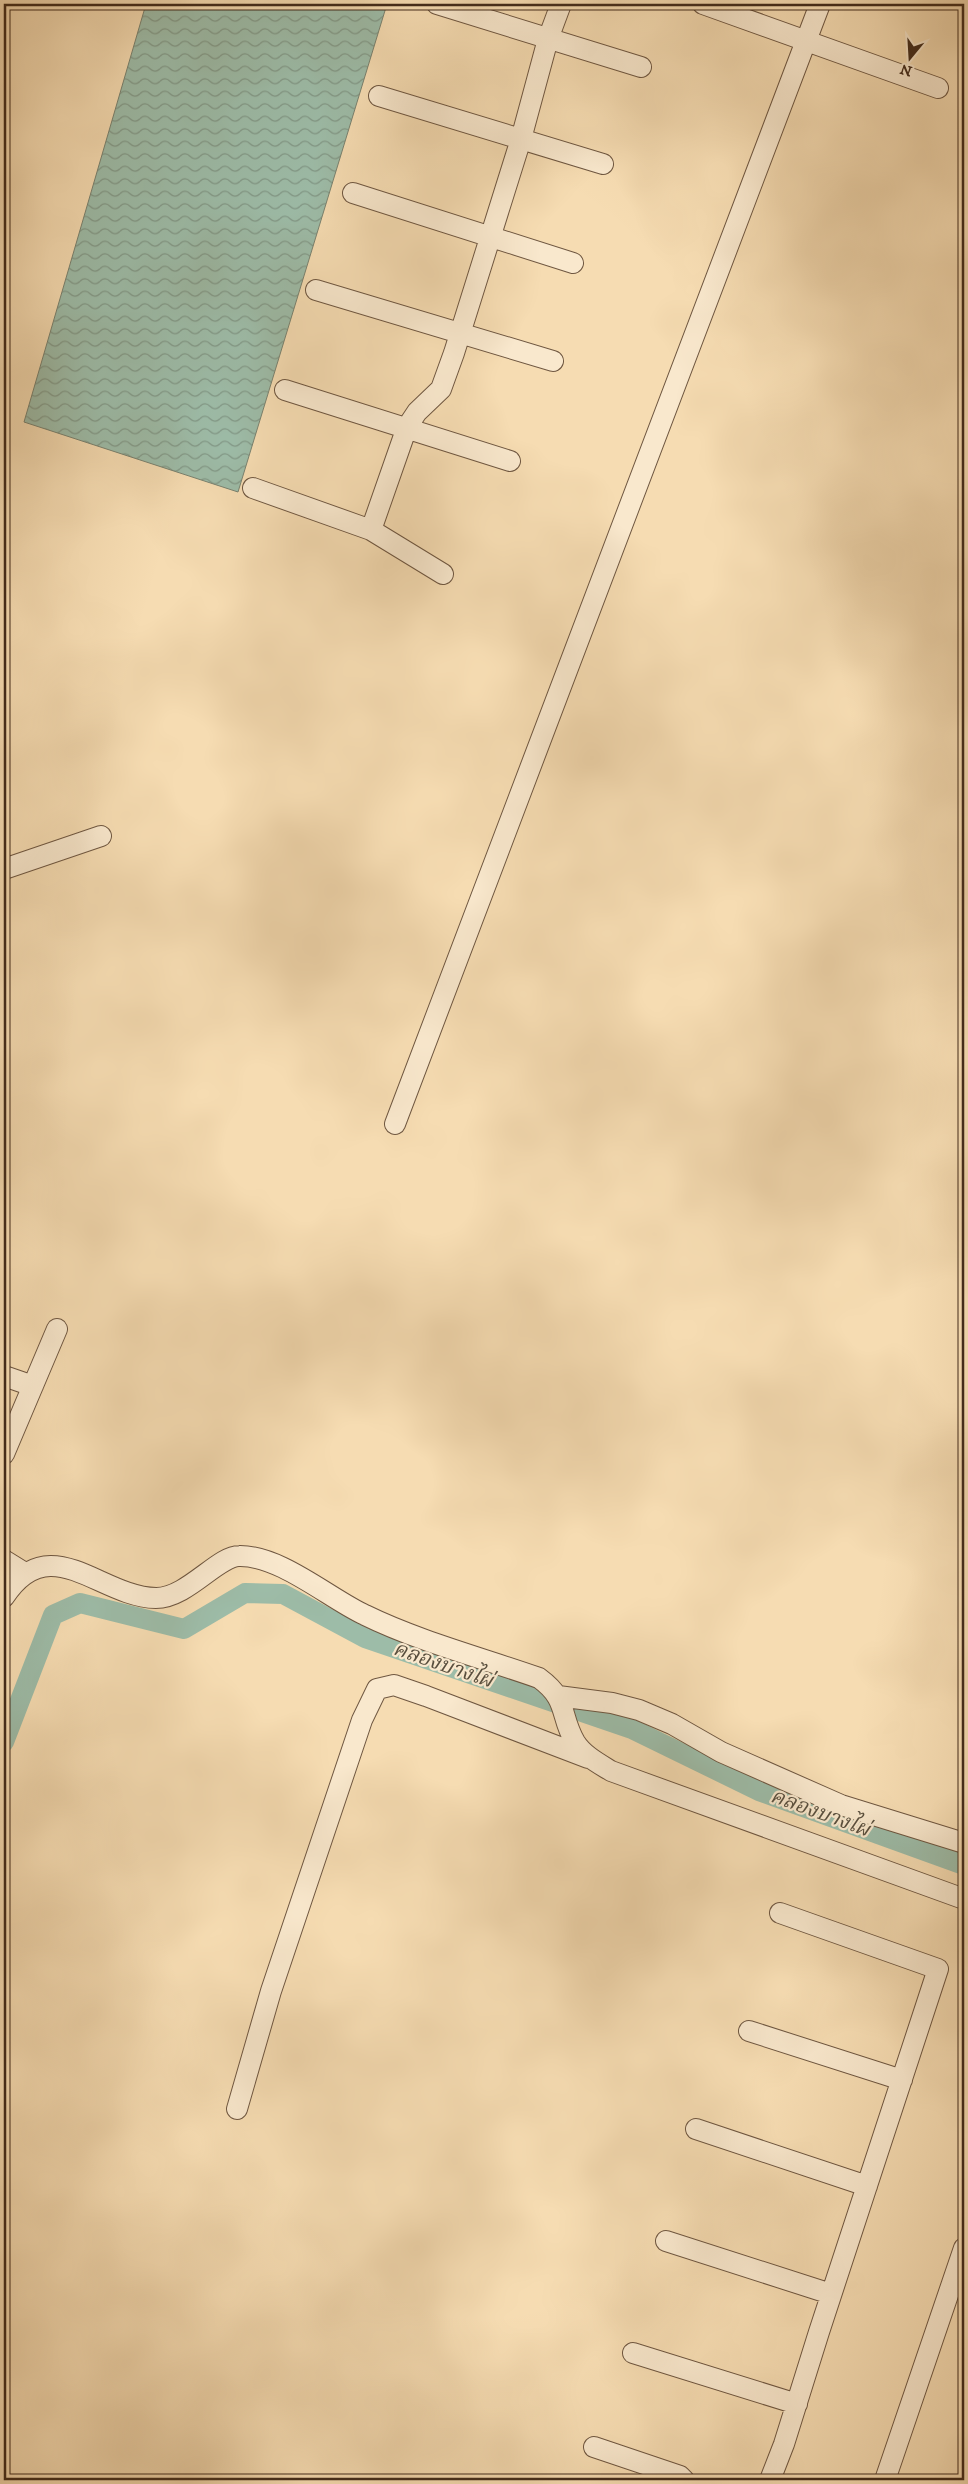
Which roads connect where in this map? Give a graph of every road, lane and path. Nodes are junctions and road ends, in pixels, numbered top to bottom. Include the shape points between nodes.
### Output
1 (437, 4) edge
2 (561, 4) edge
3 (703, 4) edge
4 (820, 4) edge
5 (548, 39) junction
6 (806, 41) junction
7 (641, 67) dead end
8 (938, 88) dead end
9 (379, 96) dead end
10 (521, 139) junction
11 (603, 164) dead end
12 (353, 193) dead end
13 (489, 237) junction
14 (573, 262) dead end
15 (316, 290) dead end
16 (460, 333) junction
17 (553, 361) dead end
18 (284, 390) dead end
19 (407, 427) junction
20 (510, 461) dead end
21 (253, 488) dead end
22 (371, 530) junction
23 (443, 574) dead end
24 (101, 836) dead end
25 (4, 869) edge
26 (395, 1124) dead end
27 (57, 1329) dead end
28 (4, 1376) edge
29 (33, 1386) junction
30 (4, 1454) edge
31 (4, 1560) edge
32 (11, 1584) edge
33 (560, 1699) junction
34 (590, 1759) junction
35 (964, 1843) edge
36 (964, 1899) edge
37 (780, 1913) dead end
38 (749, 2031) dead end
39 (902, 2080) junction
40 (237, 2109) dead end
41 (696, 2129) dead end
42 (867, 2186) junction
43 (666, 2241) dead end
44 (964, 2248) edge
45 (831, 2294) junction
46 (634, 2353) dead end
47 (797, 2404) junction
48 (594, 2447) dead end
49 (684, 2480) edge
50 (770, 2480) edge
51 (885, 2480) edge

1 - 5 street
2 - 5 street
3 - 6 street
4 - 6 street
5 - 7 street
5 - 10 street
6 - 8 street
6 - 26 street
9 - 10 street
10 - 11 street
10 - 13 street
12 - 13 street
13 - 14 street
13 - 16 street
15 - 16 street
16 - 17 street
16 - 19 street via 441,389 417,412
18 - 19 street
19 - 20 street
19 - 22 street
21 - 22 street
22 - 23 street
24 - 25 street
27 - 29 street
28 - 29 street
29 - 30 street
31 - 32 street
32 - 33 street via 43,1566 59,1565 131,1592 157,1598 189,1586 233,1556 249,1557 277,1565 322,1588 363,1615 394,1628 539,1678 552,1687
33 - 34 street via 575,1742
33 - 35 street via 612,1703 639,1710 672,1724 721,1752 841,1805
34 - 36 street via 611,1771
34 - 40 street via 394,1685 377,1689 362,1720 277,1972
37 - 39 street via 938,1970
38 - 39 street
39 - 42 street
41 - 42 street
42 - 45 street
43 - 45 street
44 - 51 street
45 - 47 street
46 - 47 street
47 - 50 street
48 - 49 street

